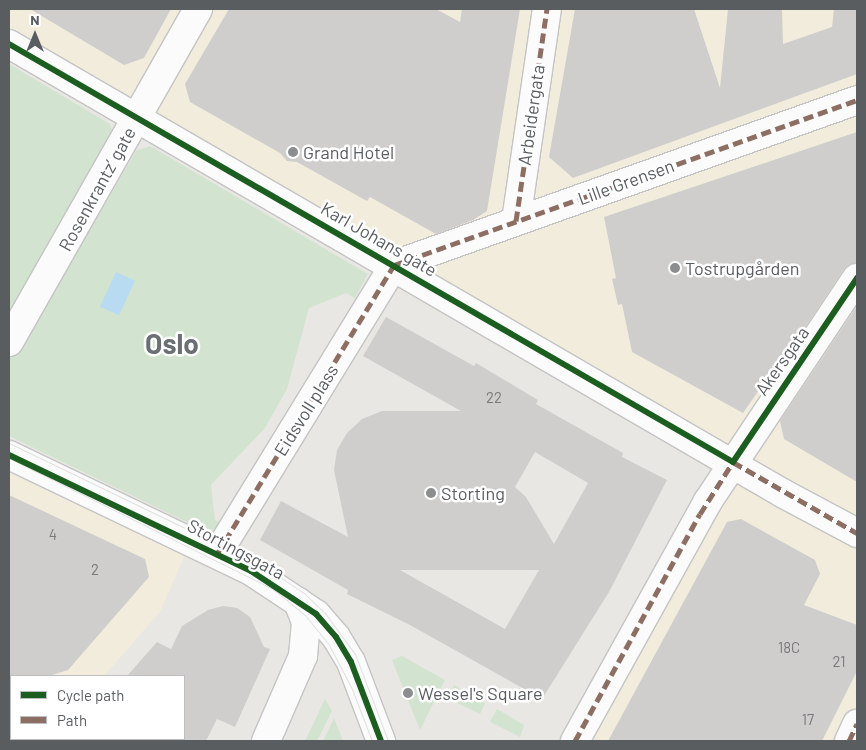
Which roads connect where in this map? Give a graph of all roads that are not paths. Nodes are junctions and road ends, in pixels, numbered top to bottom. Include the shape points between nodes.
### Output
1 (198, 9) edge
2 (547, 9) edge
3 (9, 44) edge
4 (857, 100) edge
5 (137, 118) junction
6 (516, 221) junction
7 (394, 265) junction
8 (857, 278) edge
9 (9, 342) edge
10 (9, 455) edge
11 (733, 462) junction
12 (857, 533) edge
13 (217, 554) junction
14 (298, 602) junction
15 (857, 724) edge
16 (266, 741) edge
17 (381, 741) edge
18 (575, 741) edge
19 (849, 741) edge

1 - 5 street, Rosenkrantz’ gate
2 - 6 street, Arbeidergata
3 - 5 street, Karl Johans gate
4 - 6 street, Lille Grensen
5 - 7 street, Karl Johans gate
5 - 9 street, Rosenkrantz’ gate
6 - 7 street, Lille Grensen
7 - 11 street, Karl Johans gate
7 - 13 street, Eidsvoll plass
8 - 11 street, Akersgata
10 - 13 street, Stortingsgata
11 - 12 street, Karl Johans gate
11 - 18 street, Akersgata via 700,514
13 - 14 street, Stortingsgata via 277,586
14 - 16 street via 306,622 303,656
14 - 17 street, Stortingsgata via 324,623 351,662
15 - 19 street

